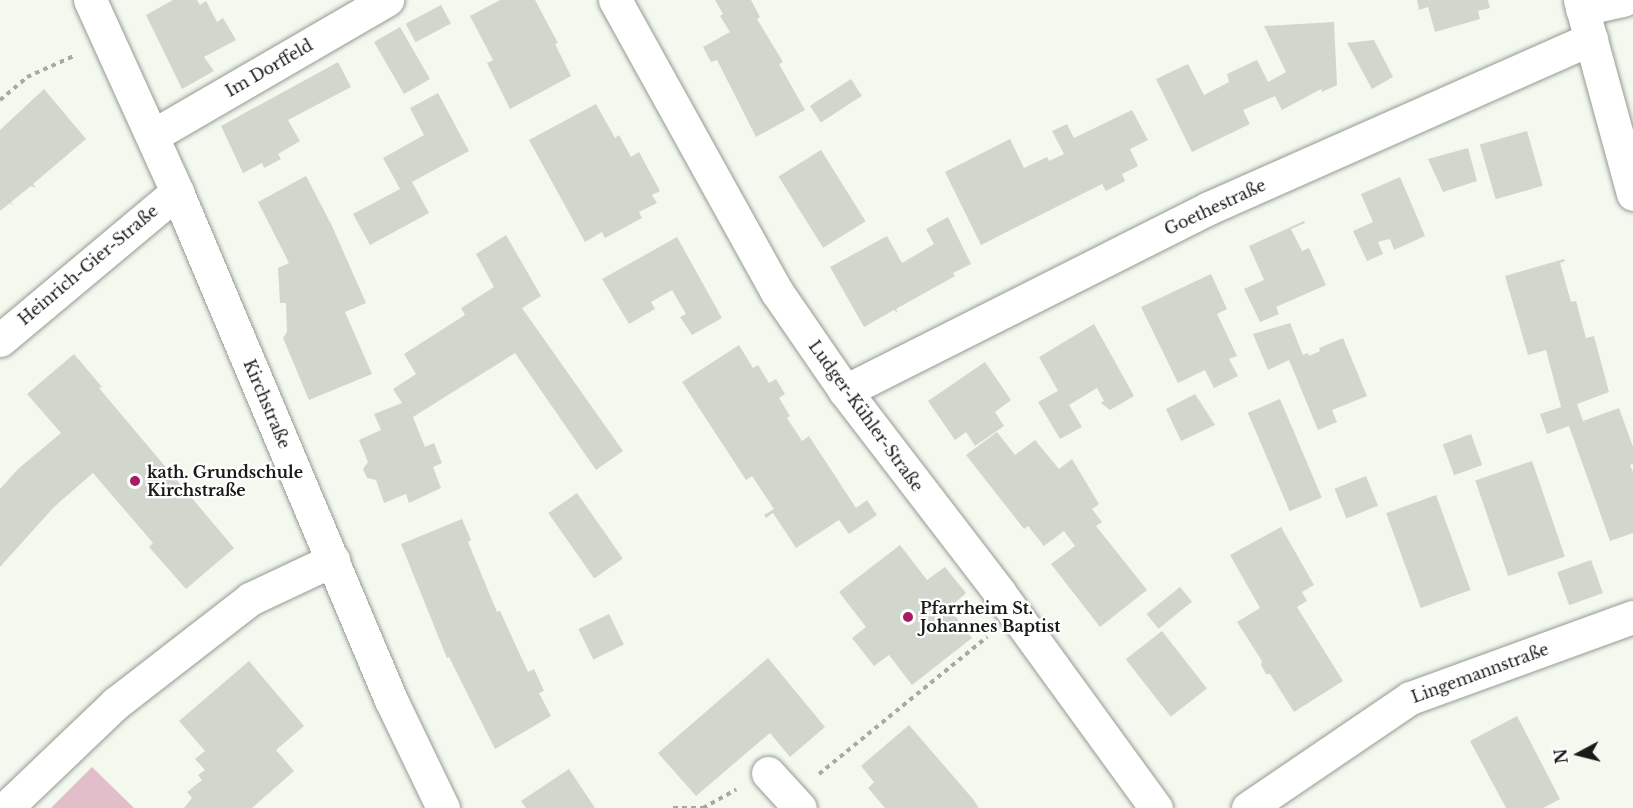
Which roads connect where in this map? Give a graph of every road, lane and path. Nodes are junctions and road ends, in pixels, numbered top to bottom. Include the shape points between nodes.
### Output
1 (90, 0) edge
2 (387, 0) edge
3 (615, 0) edge
4 (1623, 0) edge
5 (1581, 4) edge
6 (1591, 39) junction
7 (109, 41) junction
8 (0, 100) edge
9 (152, 136) junction
10 (177, 192) junction
11 (1633, 194) edge
12 (0, 340) edge
13 (845, 391) junction
14 (333, 560) junction
15 (1014, 614) junction
16 (1633, 617) edge
17 (768, 773) joint
18 (795, 803) edge
19 (6, 808) edge
20 (443, 808) edge
21 (673, 808) edge
22 (1156, 808) edge
23 (1248, 808) edge

1 - 7 street, Kirchstraße
2 - 9 street, Im Dorffeld
3 - 13 street, Ludger-Kühler-Straße via 777,292
4 - 5 street
5 - 6 street
6 - 11 street
6 - 13 street, Goethestraße via 1209,208
7 - 8 path via 27,77
7 - 9 street, Kirchstraße
9 - 10 street, Kirchstraße
10 - 12 street, Heinrich-Gier-Straße
10 - 14 street, Kirchstraße
13 - 15 street, Ludger-Kühler-Straße
14 - 19 street via 250,599 116,703
14 - 20 street, Kirchstraße via 391,700
15 - 18 path
15 - 22 street, Ludger-Kühler-Straße
16 - 23 street, Lingemannstraße via 1410,698
17 - 18 street
17 - 21 path via 703,808

